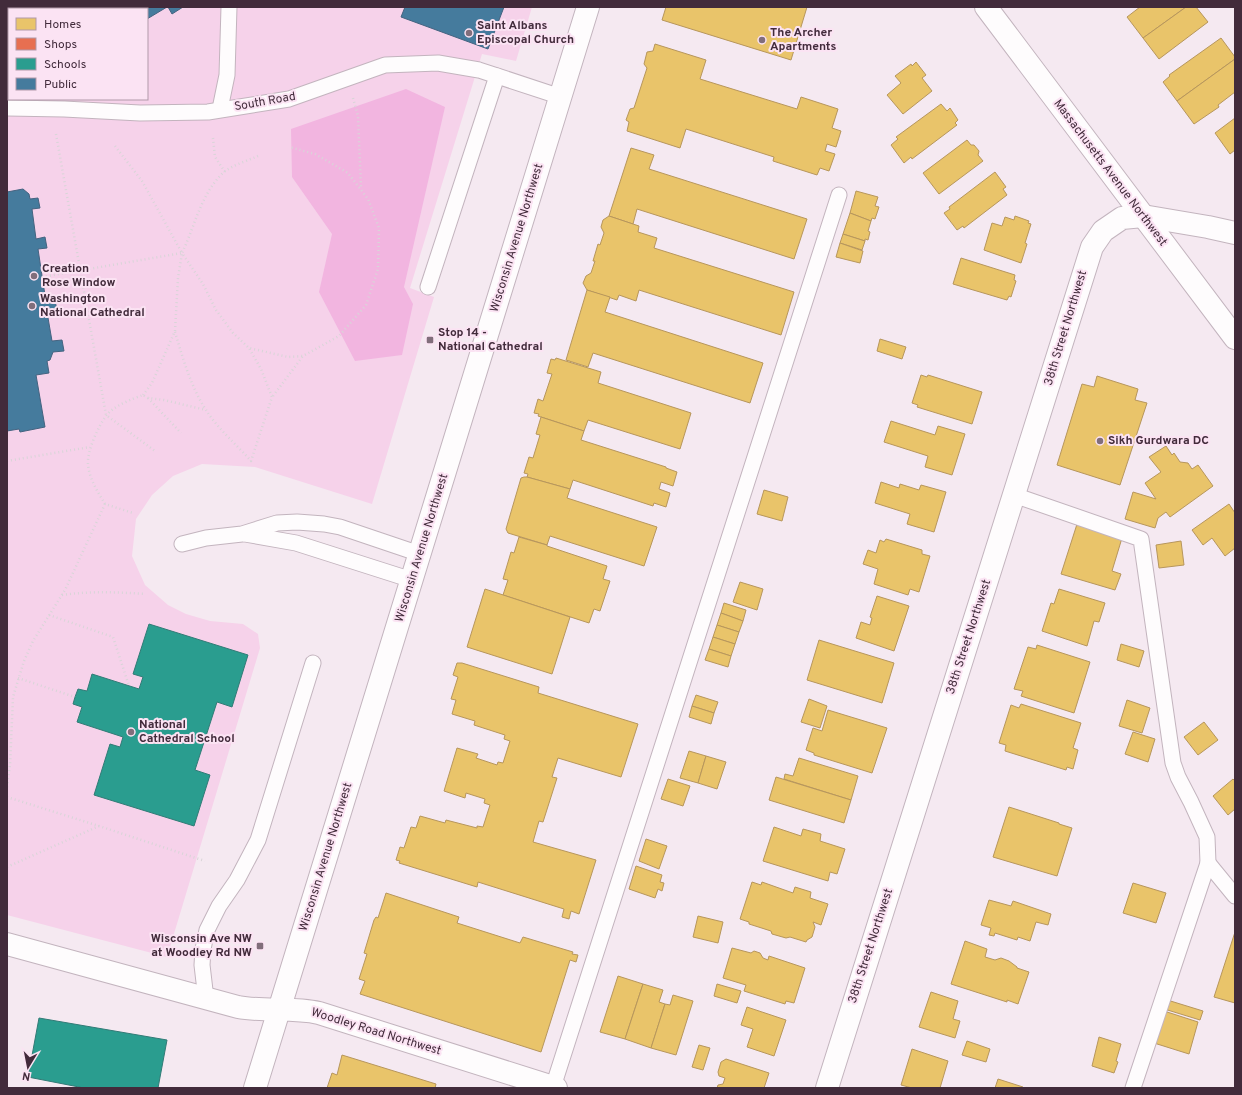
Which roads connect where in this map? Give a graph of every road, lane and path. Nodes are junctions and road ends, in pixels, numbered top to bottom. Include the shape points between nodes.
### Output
1 (229, 7) edge
2 (588, 7) edge
3 (986, 7) edge
4 (497, 76) junction
5 (348, 78) junction
6 (561, 97) junction
7 (7, 108) edge
8 (220, 109) junction
9 (56, 134) dead end
10 (213, 138) dead end
11 (115, 146) dead end
12 (289, 148) dead end
13 (258, 156) dead end
14 (225, 172) junction
15 (361, 189) junction
16 (839, 195) dead end
17 (1143, 216) junction
18 (1235, 234) edge
19 (182, 253) junction
20 (80, 271) junction
21 (42, 277) dead end
22 (428, 287) dead end
23 (175, 331) junction
24 (1235, 338) edge
25 (248, 348) junction
26 (303, 356) junction
27 (143, 395) junction
28 (272, 397) junction
29 (148, 398) junction
30 (206, 410) junction
31 (106, 415) junction
32 (181, 433) dead end
33 (90, 447) junction
34 (155, 451) dead end
35 (7, 461) edge
36 (1014, 495) junction
37 (105, 504) junction
38 (134, 513) dead end
39 (242, 534) junction
40 (182, 544) dead end
41 (420, 554) junction
42 (412, 580) junction
43 (145, 594) dead end
44 (62, 595) junction
45 (49, 615) junction
46 (313, 663) dead end
47 (18, 678) junction
48 (129, 686) dead end
49 (75, 697) dead end
50 (7, 787) edge
51 (7, 797) edge
52 (99, 826) junction
53 (205, 861) dead end
54 (1208, 863) junction
55 (7, 868) edge
56 (1235, 896) edge
57 (7, 944) edge
58 (206, 999) junction
59 (279, 1010) junction
60 (555, 1087) edge
61 (255, 1088) edge
62 (826, 1088) edge
63 (1133, 1088) edge

1 - 8 lane via 227,75
2 - 6 street, Wisconsin Avenue Northwest
3 - 17 street, Massachusetts Avenue Northwest
4 - 5 lane, South Road via 438,63 385,65
4 - 6 lane, South Road
4 - 22 lane
5 - 8 lane, South Road via 289,99
5 - 15 path via 358,116
6 - 41 street, Wisconsin Avenue Northwest
7 - 8 lane, South Road via 140,113 208,112
9 - 20 path
10 - 14 path via 215,157
11 - 19 path via 142,181
12 - 15 path via 315,154 342,169
13 - 14 path
14 - 19 path via 207,193
15 - 26 path via 368,199 379,228 378,269 366,305 339,336
16 - 60 lane
17 - 18 street, 38th Street Northwest
17 - 24 street, Massachusetts Avenue Northwest
17 - 36 street, 38th Street Northwest via 1122,218 1103,231 1092,246
19 - 20 path
19 - 23 path
19 - 25 path via 216,310
20 - 21 path
20 - 31 path
23 - 27 path via 152,383
23 - 30 path via 185,365
25 - 26 path via 288,358
25 - 28 path via 261,369
26 - 28 path
27 - 29 path
27 - 31 path via 127,401
28 - 30 path via 251,460
29 - 30 path
29 - 32 path
31 - 33 path
31 - 34 path
33 - 35 path
33 - 37 path via 88,465 92,482
36 - 54 lane via 1141,539 1173,763 1207,837
36 - 62 street, 38th Street Northwest
37 - 38 path
37 - 44 path
39 - 40 lane
39 - 41 lane via 277,523 324,524
39 - 42 lane via 296,543
41 - 42 street, Wisconsin Avenue Northwest
42 - 59 street, Wisconsin Avenue Northwest
43 - 44 path via 86,592
44 - 45 path
45 - 47 path via 33,641
45 - 48 path via 113,637
46 - 58 lane via 258,840 207,930 202,965
47 - 49 path
47 - 50 path via 13,697
51 - 52 path
52 - 53 path
52 - 55 path
54 - 56 lane
54 - 63 lane
57 - 58 street, Woodley Road Northwest
58 - 59 street, Woodley Road Northwest via 254,1010
59 - 60 street, Woodley Road Northwest via 318,1012
59 - 61 street, Wisconsin Avenue Northwest

